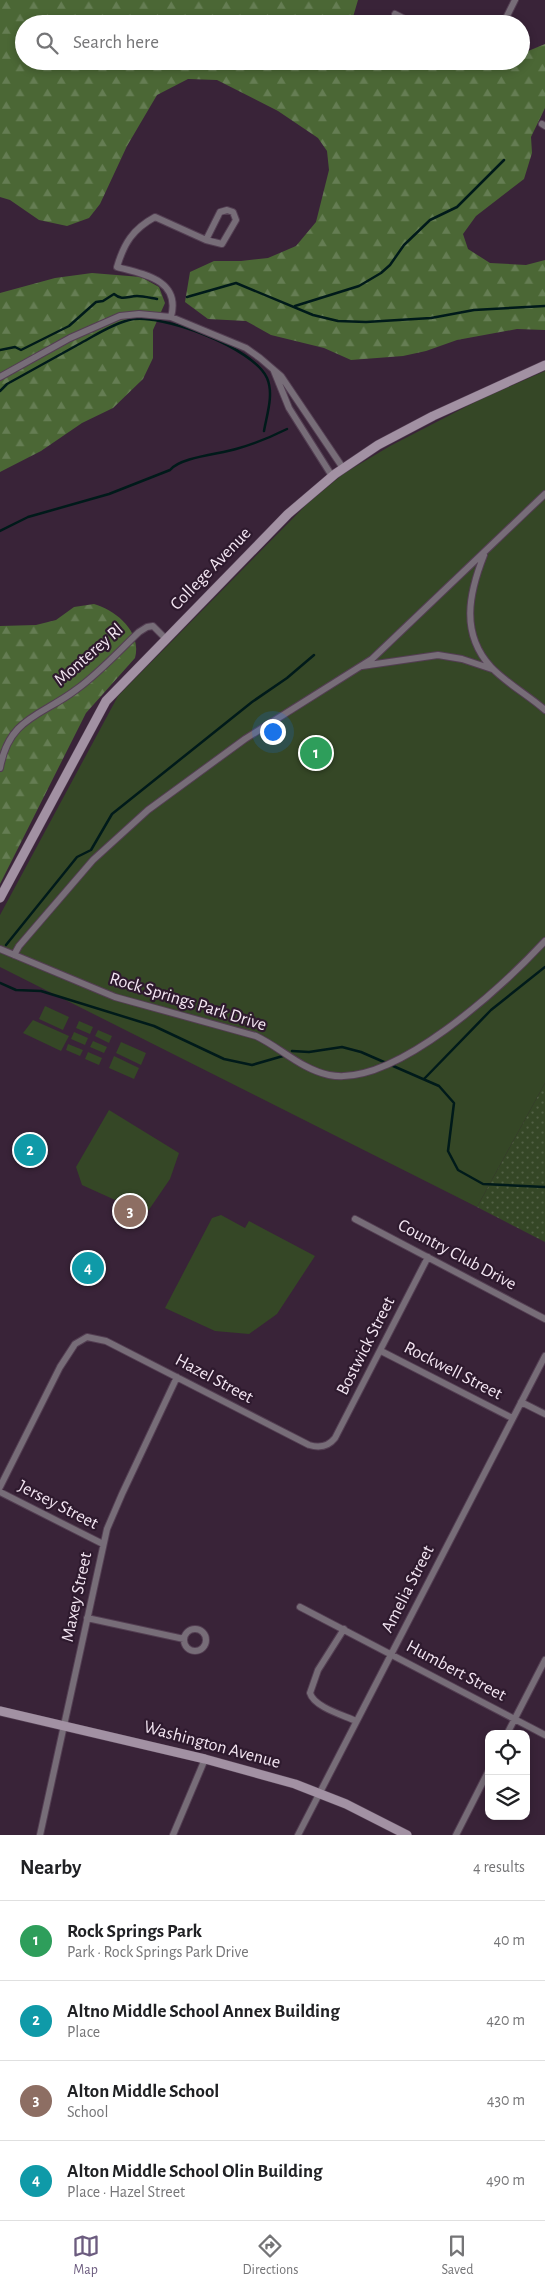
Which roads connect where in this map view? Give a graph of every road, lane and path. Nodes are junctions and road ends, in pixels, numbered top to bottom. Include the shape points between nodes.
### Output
1 (515, 0) edge
2 (508, 15) edge
3 (206, 240) junction
4 (171, 317) junction
5 (545, 365) edge
6 (274, 371) junction
7 (0, 378) edge
8 (343, 468) junction
9 (332, 476) junction
10 (545, 494) edge
11 (485, 552) junction
12 (166, 639) junction
13 (362, 666) junction
14 (493, 669) junction
15 (545, 710) edge
16 (0, 768) edge
17 (0, 898) edge
18 (545, 940) edge
19 (0, 949) edge
20 (14, 956) junction
21 (355, 1219) dead end
22 (428, 1257) junction
23 (545, 1319) edge
24 (381, 1351) junction
25 (545, 1356) edge
26 (177, 1377) junction
27 (521, 1402) junction
28 (545, 1414) edge
29 (512, 1418) junction
30 (327, 1445) joint
31 (0, 1487) edge
32 (0, 1492) edge
33 (103, 1544) junction
34 (300, 1606) dead end
35 (87, 1618) junction
36 (344, 1629) junction
37 (184, 1638) dead end
38 (391, 1654) junction
39 (545, 1660) edge
40 (0, 1711) edge
41 (515, 1719) junction
42 (356, 1721) junction
43 (65, 1726) junction
44 (509, 1730) edge
45 (545, 1735) edge
46 (205, 1759) junction
47 (486, 1775) edge
48 (319, 1793) junction
49 (40, 1835) edge
50 (172, 1835) edge
51 (298, 1835) edge
52 (407, 1835) edge
53 (456, 1835) edge

1 - 2 street
3 - 3 street via 220,245 225,242 236,220 233,212 220,212
3 - 4 street via 155,217 130,236 123,248 117,267 138,272 163,284 173,301
4 - 6 street via 246,348
4 - 7 street via 120,316 70,338
5 - 8 main road, College Avenue via 425,420
6 - 8 street via 288,385
6 - 9 street via 289,408
8 - 9 main road, College Avenue
9 - 12 main road, College Avenue via 282,520
10 - 11 street
11 - 13 street
11 - 14 street via 472,584 469,606 476,642
12 - 16 street, Monterey Rl via 153,626 139,632 76,691 45,707 22,724 6,746
12 - 17 main road, College Avenue via 101,707
13 - 14 street via 438,654
13 - 20 street via 246,739 148,810 69,886 18,946
14 - 15 street
18 - 20 street, Rock Springs Park Drive via 474,1006 402,1058 372,1071 346,1076 306,1067 256,1036 115,997
19 - 20 street, Rock Springs Park Drive
21 - 22 street, Country Club Drive
22 - 23 street, Country Club Drive
22 - 24 street, Bostwick Street
24 - 29 street, Rockwell Street
24 - 30 street, Bostwick Street via 335,1438
25 - 27 street, Amelia Street
26 - 30 street, Hazel Street via 302,1442 314,1446
26 - 31 street, Hazel Street via 106,1341 87,1337 75,1344 60,1367
26 - 33 street, Maxey Street via 118,1502
27 - 28 street
27 - 29 street, Amelia Street
29 - 38 street, Amelia Street
32 - 33 street, Jersey Street
33 - 35 street, Maxey Street
34 - 36 street, Humbert Street
35 - 37 street
35 - 43 street, Maxey Street
36 - 38 street, Humbert Street
36 - 42 street via 318,1670 310,1692 313,1699
38 - 41 street, Humbert Street
38 - 42 street, Amelia Street
39 - 41 street
40 - 43 main road, Washington Avenue
41 - 44 street
41 - 45 street, Humbert Street
42 - 48 street, Amelia Street
43 - 46 main road, Washington Avenue
43 - 49 street, Maxey Street
46 - 48 main road, Washington Avenue
46 - 50 street
47 - 53 street
48 - 51 street, Amelia Street
48 - 52 main road, Washington Avenue

